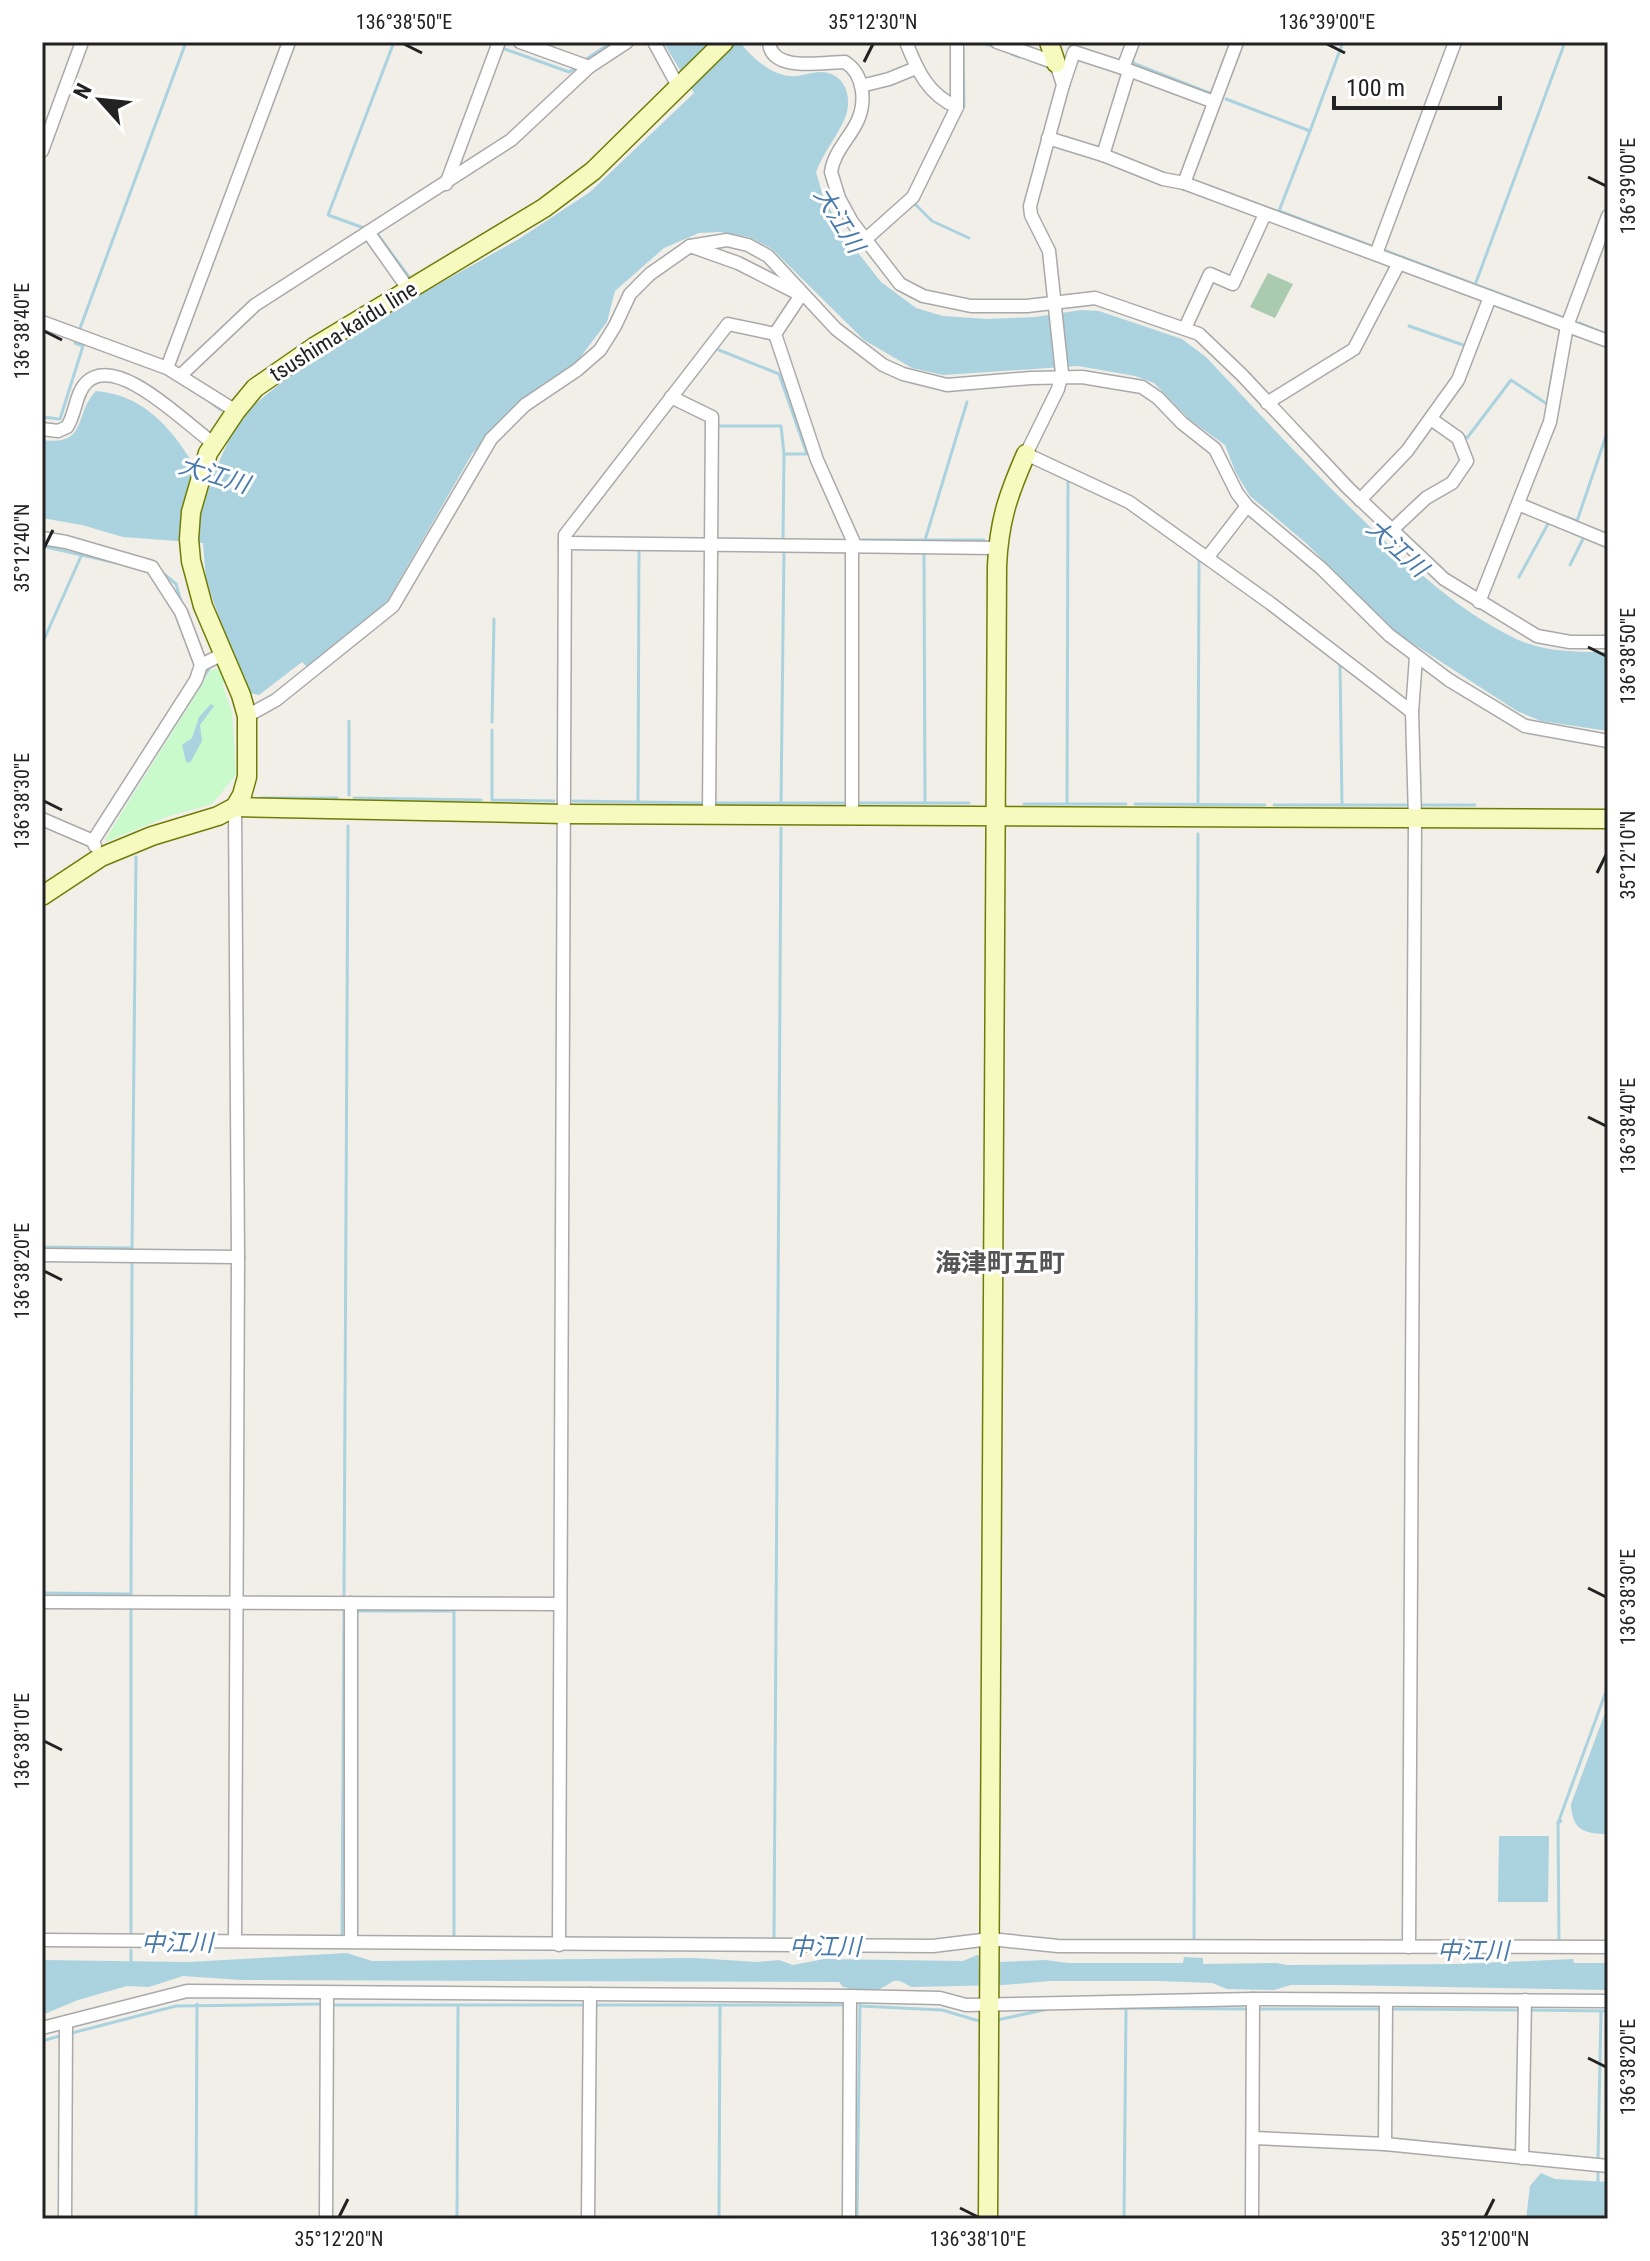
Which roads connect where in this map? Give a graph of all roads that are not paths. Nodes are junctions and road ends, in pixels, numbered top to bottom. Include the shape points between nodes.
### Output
1 (82, 42) edge
2 (289, 42) edge
3 (499, 42) edge
4 (520, 42) edge
5 (627, 42) edge
6 (654, 42) edge
7 (724, 42) edge
8 (769, 42) edge
9 (906, 42) edge
10 (957, 42) edge
11 (997, 42) edge
12 (1049, 42) edge
13 (1133, 42) edge
14 (1237, 42) edge
15 (1455, 42) edge
16 (1056, 63) junction
17 (589, 67) junction
18 (916, 68) junction
19 (1126, 70) junction
20 (1063, 85) junction
21 (681, 86) junction
22 (861, 86) junction
23 (1214, 102) junction
24 (957, 107) junction
25 (1048, 138) junction
26 (42, 151) edge
27 (1103, 155) junction
28 (1184, 183) junction
29 (446, 184) junction
30 (1265, 214) junction
31 (1608, 216) edge
32 (368, 232) junction
33 (867, 238) junction
34 (690, 246) junction
35 (1376, 254) junction
36 (1399, 263) junction
37 (409, 290) junction
38 (801, 295) junction
39 (1490, 297) junction
40 (1054, 305) junction
41 (42, 322) edge
42 (1567, 326) junction
43 (1185, 328) junction
44 (775, 334) junction
45 (1608, 341) edge
46 (167, 368) junction
47 (181, 375) junction
48 (1062, 375) junction
49 (671, 397) junction
50 (1267, 403) junction
51 (236, 411) junction
52 (1431, 419) junction
53 (42, 429) edge
54 (211, 448) junction
55 (1026, 454) junction
56 (1360, 500) junction
57 (1518, 504) junction
58 (1247, 506) junction
59 (1392, 530) junction
60 (42, 538) edge
61 (1608, 541) edge
62 (565, 543) junction
63 (711, 545) junction
64 (853, 545) junction
65 (998, 548) junction
66 (1207, 558) junction
67 (1479, 602) junction
68 (1608, 642) edge
69 (223, 654) junction
70 (1416, 657) junction
71 (201, 665) junction
72 (1412, 712) junction
73 (247, 716) junction
74 (1608, 741) edge
75 (235, 807) junction
76 (565, 814) junction
77 (709, 815) junction
78 (852, 816) junction
79 (995, 816) junction
80 (1415, 818) junction
81 (42, 819) edge
82 (1608, 819) edge
83 (97, 849) junction
84 (42, 896) edge
85 (42, 1255) edge
86 (238, 1257) junction
87 (42, 1602) edge
88 (237, 1602) junction
89 (351, 1603) junction
90 (559, 1604) junction
91 (42, 1940) edge
92 (235, 1941) junction
93 (351, 1941) junction
94 (990, 1943) junction
95 (559, 1945) junction
96 (1409, 1947) junction
97 (1608, 1947) edge
98 (327, 1993) junction
99 (590, 1994) junction
100 (850, 1996) junction
101 (1253, 1999) junction
102 (1525, 2000) junction
103 (1386, 2001) junction
104 (1608, 2001) edge
105 (990, 2005) junction
106 (66, 2022) junction
107 (42, 2028) edge
108 (1253, 2138) junction
109 (1385, 2144) junction
110 (1522, 2158) junction
111 (1608, 2166) edge
112 (65, 2219) edge
113 (326, 2219) edge
114 (588, 2219) edge
115 (849, 2219) edge
116 (988, 2219) edge
117 (1252, 2219) edge

1 - 26 street
2 - 46 street
3 - 29 street
4 - 17 street
5 - 17 street
6 - 21 street
7 - 21 street, tsushima-kaidu line
8 - 22 street via 772,54 784,63 845,62
9 - 18 street
10 - 24 street
11 - 16 street
12 - 16 street
13 - 19 street
14 - 23 street
15 - 35 street
16 - 20 street
17 - 29 street via 511,140
18 - 22 street
18 - 24 street via 942,101
19 - 20 street via 1074,52
19 - 23 street
19 - 27 street
20 - 25 street
21 - 37 street, tsushima-kaidu line via 593,171 544,208
22 - 33 street via 858,120 831,172 852,222
23 - 28 street
24 - 33 street via 913,197
25 - 27 street
25 - 40 street via 1030,206 1049,251
27 - 28 street
28 - 30 street
29 - 32 street
30 - 35 street
30 - 43 street via 1233,284 1210,274
31 - 42 street
32 - 37 street
32 - 47 street via 255,305
33 - 40 street via 900,284 923,296 971,306
34 - 38 street
34 - 38 street via 727,240 748,245 784,271
34 - 73 street via 630,294 600,350 525,405 491,439 393,606 276,700
35 - 36 street
36 - 39 street
36 - 50 street via 1354,349
37 - 51 street, tsushima-kaidu line via 279,370
38 - 44 street
38 - 48 street via 836,329 903,374 947,385
39 - 42 street
39 - 52 street via 1468,361
40 - 43 street via 1095,298
40 - 48 street
41 - 46 street
42 - 45 street
42 - 57 street via 1550,422
43 - 50 street via 1212,345
44 - 49 street via 728,324
44 - 64 street via 817,460
46 - 47 street
47 - 51 street
48 - 55 street
48 - 58 street via 1142,387 1158,398 1215,449
49 - 62 street via 565,535
49 - 63 street via 712,417
50 - 56 street
51 - 54 street, tsushima-kaidu line
52 - 56 street
52 - 59 street via 1458,438 1467,461 1452,483 1426,498
53 - 54 street via 67,427 82,388 103,376 139,385
54 - 69 street, tsushima-kaidu line via 191,512 189,539 203,606
55 - 65 street via 1001,520
55 - 66 street via 1129,502
56 - 59 street
57 - 61 street
57 - 67 street
58 - 66 street
58 - 70 street
59 - 67 street via 1432,569
60 - 71 street via 152,567 181,612
62 - 63 street
62 - 76 street
63 - 64 street
63 - 77 street
64 - 65 street
64 - 78 street
65 - 79 street
66 - 72 street
67 - 68 street via 1537,636
69 - 71 street
69 - 73 street, tsushima-kaidu line
70 - 72 street
70 - 74 street via 1525,726
71 - 83 street
72 - 80 street
73 - 75 street, tsushima-kaidu line via 247,777
75 - 76 street
75 - 83 street
75 - 86 street
76 - 77 street
76 - 90 street
77 - 78 street
78 - 79 street
79 - 80 street
79 - 94 street
80 - 82 street
80 - 96 street
81 - 83 street
83 - 84 street
85 - 86 street
86 - 88 street
87 - 88 street
88 - 89 street
88 - 92 street
89 - 90 street
89 - 93 street
90 - 95 street
91 - 92 street
92 - 93 street
93 - 95 street
94 - 95 street
94 - 96 street
94 - 105 street
96 - 97 street
98 - 99 street
98 - 106 street via 187,1991
98 - 113 street
99 - 100 street
99 - 114 street
100 - 105 street
100 - 115 street
101 - 103 street
101 - 105 street
101 - 108 street
102 - 103 street
102 - 104 street
102 - 110 street
103 - 109 street
105 - 116 street
106 - 107 street
106 - 112 street
108 - 109 street
108 - 117 street
109 - 110 street
110 - 111 street

